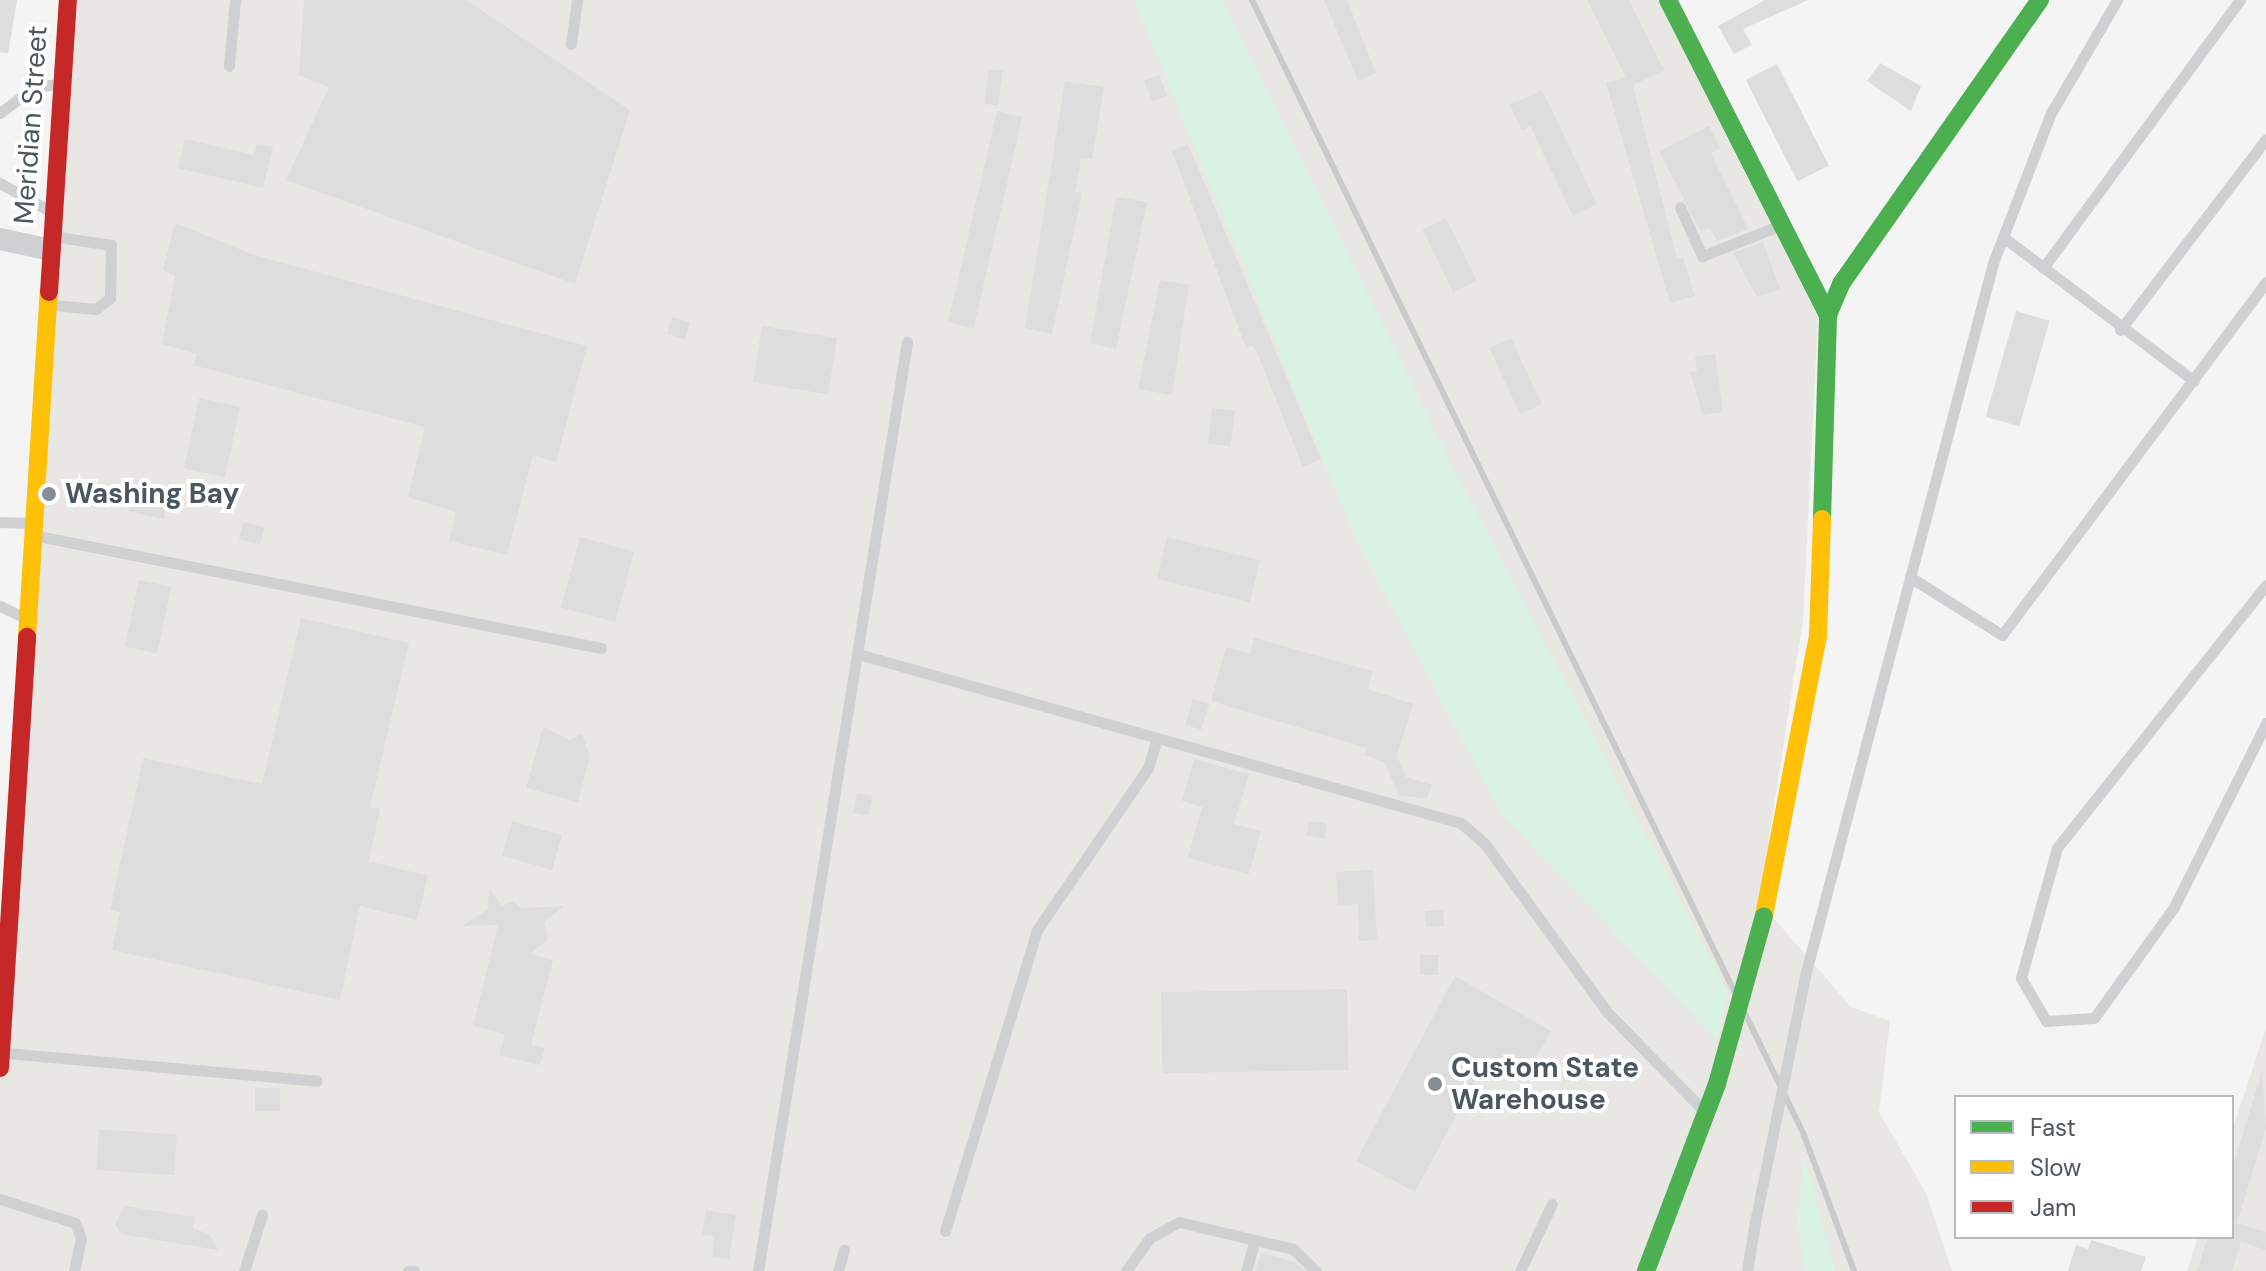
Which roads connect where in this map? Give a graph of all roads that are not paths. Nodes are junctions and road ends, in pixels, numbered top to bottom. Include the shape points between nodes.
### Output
1 (68, 0) edge
2 (235, 0) edge
3 (577, 0) edge
4 (1668, 0) edge
5 (2117, 0) edge
6 (2240, 0) edge
7 (2035, 2) edge
8 (571, 44) dead end
9 (229, 66) dead end
10 (62, 84) junction
11 (0, 113) edge
12 (2266, 139) edge
13 (0, 183) edge
14 (1680, 207) dead end
15 (53, 213) junction
16 (1782, 225) junction
17 (2003, 237) junction
18 (0, 239) edge
19 (51, 243) junction
20 (2043, 268) junction
21 (2266, 282) edge
22 (48, 304) junction
23 (1828, 315) junction
24 (2120, 330) junction
25 (907, 342) dead end
26 (2194, 381) junction
27 (0, 522) edge
28 (38, 529) junction
29 (1910, 577) junction
30 (2266, 585) edge
31 (0, 606) edge
32 (32, 620) junction
33 (601, 648) dead end
34 (858, 654) junction
35 (2266, 723) edge
36 (1156, 741) junction
37 (6, 879) edge
38 (1, 1053) edge
39 (0, 1068) edge
40 (317, 1081) dead end
41 (1707, 1113) junction
42 (0, 1199) edge
43 (1552, 1204) dead end
44 (262, 1215) dead end
45 (945, 1231) dead end
46 (1255, 1240) junction
47 (844, 1250) dead end
48 (74, 1271) edge
49 (244, 1271) edge
50 (408, 1271) edge
51 (414, 1271) edge
52 (758, 1271) edge
53 (838, 1271) edge
54 (1126, 1271) edge
55 (1246, 1271) edge
56 (1316, 1271) edge
57 (1520, 1271) edge
58 (1646, 1271) edge
59 (1747, 1271) edge

1 - 10 main road, Meridian Street
2 - 9 lane
3 - 8 lane
4 - 16 main road
5 - 17 lane via 2051,113
6 - 20 lane
7 - 23 main road via 1841,284
10 - 11 lane via 34,87
10 - 15 main road, Meridian Street
12 - 24 lane
13 - 15 lane
14 - 16 lane via 1702,256
15 - 19 main road, Meridian Street
16 - 23 main road
17 - 20 lane
17 - 29 lane
18 - 19 street
19 - 22 main road, Meridian Street
19 - 22 lane via 103,239 114,252 104,307
20 - 24 lane
21 - 26 lane
22 - 28 main road, Meridian Street
23 - 41 main road, bridge via 1818,635 1764,916
24 - 26 lane
25 - 34 lane
26 - 29 lane via 2002,635
27 - 28 lane
28 - 32 main road, Meridian Street
28 - 33 lane
29 - 59 lane, bridge via 1806,972
30 - 35 lane via 2057,848 2021,978 2046,1021 2094,1018 2174,907
31 - 32 lane
32 - 37 main road, Meridian Street
34 - 36 lane
34 - 52 lane
36 - 41 lane via 1461,823 1485,844 1607,1012
36 - 45 lane via 1148,768 1037,930
37 - 38 main road, Meridian Street
38 - 39 main road, Meridian Street
38 - 40 lane
41 - 58 main road
42 - 48 lane via 75,1223 81,1238
43 - 57 lane
44 - 49 lane
46 - 54 lane via 1179,1222 1150,1238
46 - 55 lane
46 - 56 lane via 1293,1249
47 - 53 lane
50 - 51 lane

